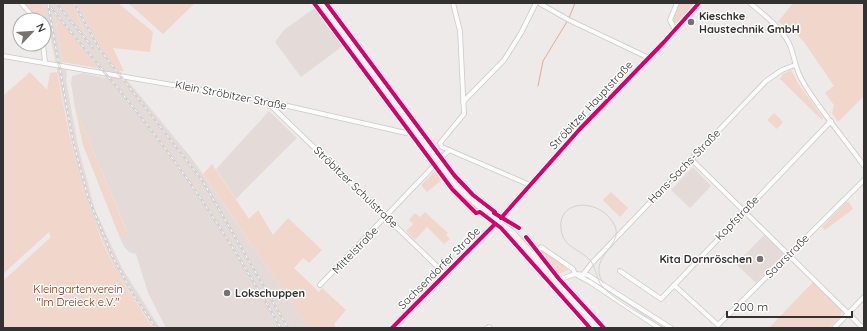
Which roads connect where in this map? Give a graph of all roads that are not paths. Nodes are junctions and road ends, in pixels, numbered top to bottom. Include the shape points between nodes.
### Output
1 (21, 3) edge
2 (330, 3) edge
3 (453, 3) edge
4 (536, 3) edge
5 (539, 3) edge
6 (677, 3) edge
7 (699, 3) edge
8 (750, 3) edge
9 (322, 5) edge
10 (29, 12) edge
11 (675, 30) junction
12 (44, 52) edge
13 (3, 56) edge
14 (649, 58) junction
15 (45, 62) junction
16 (795, 65) junction
17 (266, 101) junction
18 (463, 102) junction
19 (831, 121) junction
20 (414, 129) junction
21 (448, 150) junction
22 (691, 159) junction
23 (438, 162) junction
24 (863, 163) edge
25 (864, 180) edge
26 (530, 185) junction
27 (744, 211) junction
28 (387, 217) junction
29 (498, 221) junction
30 (533, 255) junction
31 (788, 255) junction
32 (620, 271) dead end
33 (445, 274) junction
34 (575, 274) junction
35 (582, 276) junction
36 (555, 281) junction
37 (320, 285) dead end
38 (674, 285) junction
39 (864, 297) edge
40 (848, 314) junction
41 (392, 328) edge
42 (597, 328) edge
43 (660, 328) edge
44 (671, 328) edge
45 (834, 328) edge
46 (863, 328) edge

1 - 10 street
2 - 9 street
3 - 18 street via 460,31
4 - 18 street via 504,60
5 - 14 street via 568,20
6 - 11 street via 670,20
7 - 11 street, Ströbitzer Hauptstraße
8 - 16 street via 770,19 785,37 791,47
9 - 20 main road
11 - 14 street, Ströbitzer Hauptstraße
12 - 15 street
13 - 15 street, Klein Ströbitzer Straße
14 - 26 street, Ströbitzer Hauptstraße
15 - 17 street, Klein Ströbitzer Straße
16 - 19 street via 803,83
16 - 22 street, Hans-Sachs-Straße via 766,81
17 - 20 street, Klein Ströbitzer Straße via 406,133
17 - 28 street, Ströbitzer Schulstraße
18 - 21 street via 464,114 441,140 442,147
19 - 24 street
19 - 27 street, Kopfstraße
20 - 23 main road
21 - 23 street, Mittelstraße
21 - 26 street
22 - 27 street
22 - 35 street, Hans-Sachs-Straße
23 - 28 street, Mittelstraße
23 - 29 main road via 464,194
25 - 31 street, Saarstraße
26 - 29 street, Ströbitzer Hauptstraße
27 - 31 street
27 - 38 street, Kopfstraße
28 - 33 street, Ströbitzer Schulstraße
28 - 37 street, Mittelstraße
29 - 30 main road
29 - 33 street, Sachsendorfer Straße
30 - 34 street via 540,247 573,269
30 - 36 main road
31 - 38 street, Saarstraße via 718,325
31 - 40 street
32 - 38 street, Kopfstraße via 661,298
33 - 41 street, Sachsendorfer Straße
34 - 35 street
34 - 36 street
35 - 43 street
35 - 44 street via 598,281
36 - 42 main road
39 - 40 street
40 - 45 street
40 - 46 street

